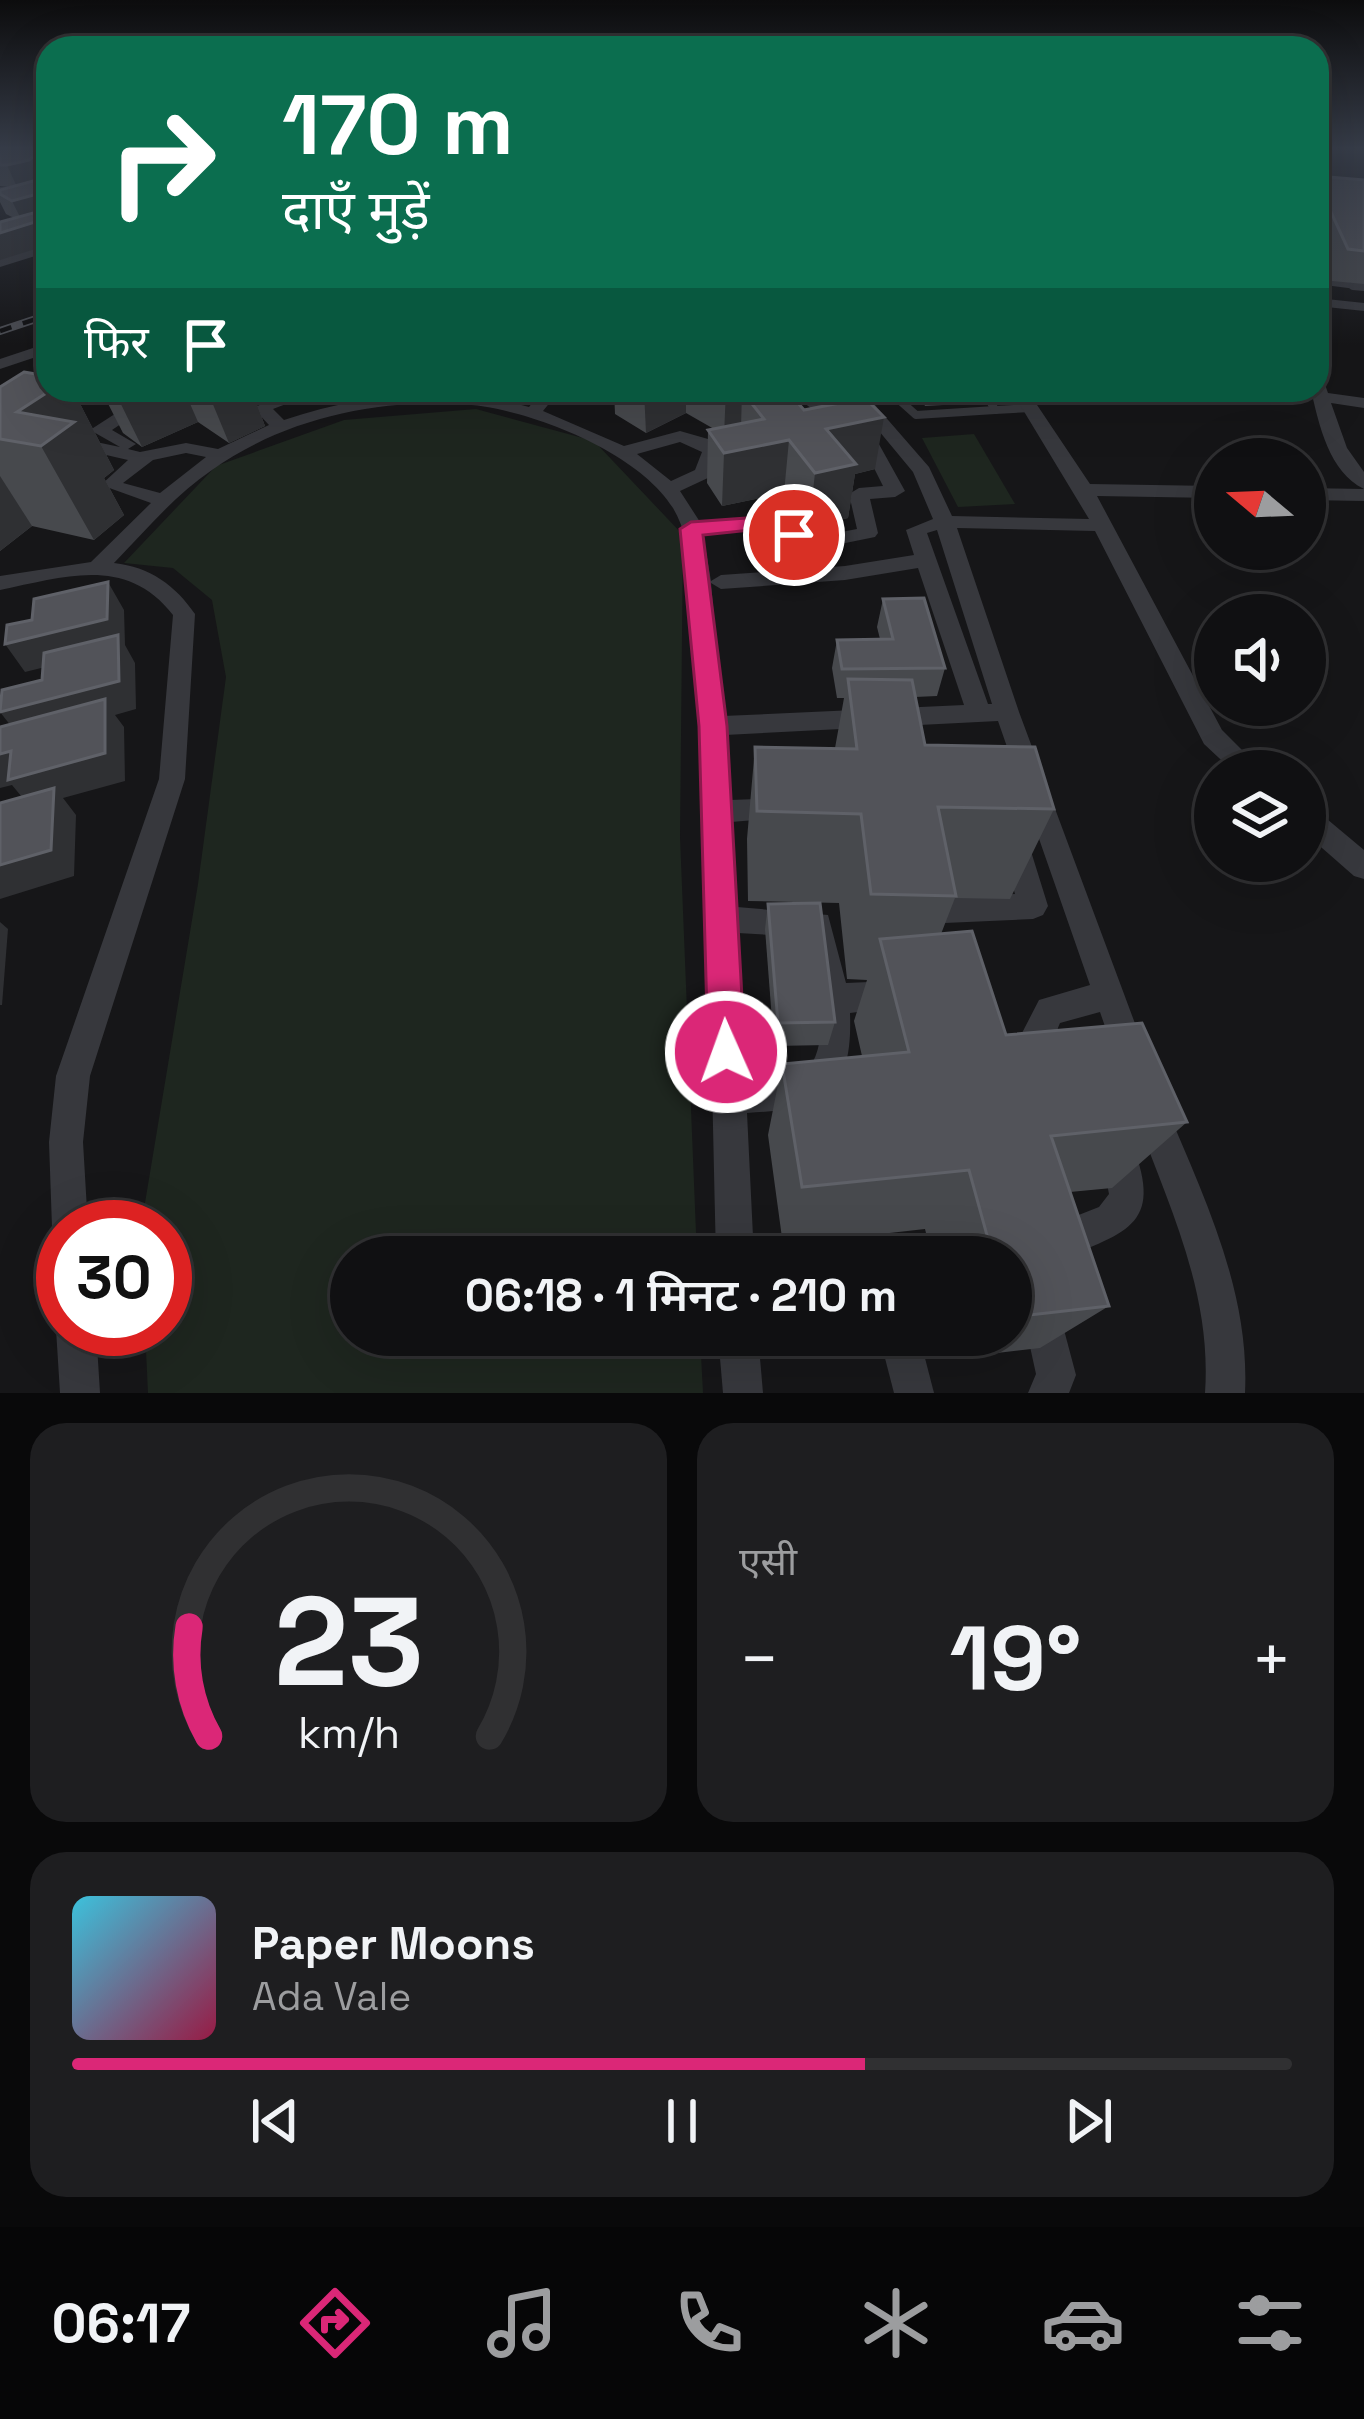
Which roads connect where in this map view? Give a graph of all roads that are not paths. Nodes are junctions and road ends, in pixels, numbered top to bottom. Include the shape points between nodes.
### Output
1 (36, 234) edge
2 (32, 235) edge
3 (36, 252) edge
4 (0, 262) edge
5 (1329, 283) edge
6 (1364, 287) edge
7 (1329, 304) edge
8 (1364, 308) edge
9 (36, 361) edge
10 (0, 372) edge
11 (1329, 392) edge
12 (124, 402) edge
13 (272, 402) edge
14 (377, 402) edge
15 (497, 402) edge
16 (542, 402) edge
17 (865, 402) edge
18 (901, 402) edge
19 (991, 402) edge
20 (1017, 402) edge
21 (1027, 402) edge
22 (1321, 402) edge
23 (1364, 403) edge
24 (995, 410) junction
25 (531, 416) junction
26 (283, 429) junction
27 (831, 447) edge
28 (624, 453) junction
29 (142, 455) junction
30 (219, 455) junction
31 (59, 458) edge
32 (1364, 483) edge
33 (667, 490) junction
34 (1084, 490) junction
35 (1194, 493) edge
36 (1326, 494) edge
37 (1364, 495) edge
38 (166, 501) junction
39 (945, 523) junction
40 (1100, 525) junction
41 (691, 529) junction
42 (925, 560) junction
43 (98, 567) junction
44 (722, 582) dead end
45 (0, 583) edge
46 (993, 712) junction
47 (713, 726) junction
48 (1227, 750) edge
49 (807, 793) edge
50 (716, 812) junction
51 (995, 820) edge
52 (1326, 835) edge
53 (1364, 867) edge
54 (721, 919) junction
55 (925, 932) edge
56 (917, 995) edge
57 (1109, 995) junction
58 (834, 999) junction
59 (1044, 1072) edge
60 (728, 1097) junction
61 (1103, 1107) edge
62 (69, 1200) edge
63 (734, 1236) edge
64 (78, 1356) edge
65 (739, 1356) edge
66 (904, 1356) edge
67 (80, 1393) edge
68 (742, 1393) edge
69 (914, 1393) edge
70 (1048, 1393) edge
71 (1225, 1393) edge

1 - 2 street
3 - 4 street
5 - 6 lane
7 - 8 street
9 - 10 street
11 - 23 street
12 - 29 street via 131,411 99,430
13 - 26 street via 262,407
14 - 26 street
15 - 25 street
16 - 25 street
17 - 39 street via 902,441
18 - 24 lane via 916,415
19 - 24 lane
20 - 24 lane
21 - 34 street
22 - 32 street via 1328,436
25 - 28 street
26 - 30 street
27 - 41 street via 868,442 895,491 860,494 868,533 806,545 776,523
28 - 33 street
28 - 33 street via 683,436 717,444 704,473
29 - 30 street via 171,445
29 - 31 street via 77,443
29 - 38 street via 111,488
30 - 38 street
33 - 41 street
34 - 35 street
34 - 40 street
36 - 37 street
38 - 43 street
39 - 40 street
39 - 42 street via 916,530
39 - 46 street
40 - 48 street
41 - 47 street
42 - 44 street
42 - 46 street
43 - 45 street
43 - 62 street via 157,580 184,614 172,779 73,1076
46 - 47 street via 895,732 805,736
46 - 57 street
47 - 50 street
49 - 50 street via 782,809
50 - 54 street
51 - 55 street via 1009,826 1033,906 921,911
52 - 53 street
54 - 58 street via 818,924
54 - 60 street
56 - 58 street
57 - 59 street via 1050,1011 1038,1033
57 - 71 street via 1213,1284 1226,1339
58 - 60 street via 837,1049 820,1084
60 - 63 street
61 - 70 street via 1128,1199 1112,1220 1040,1248 1030,1267 1056,1375
64 - 67 street
65 - 68 street
66 - 69 street

